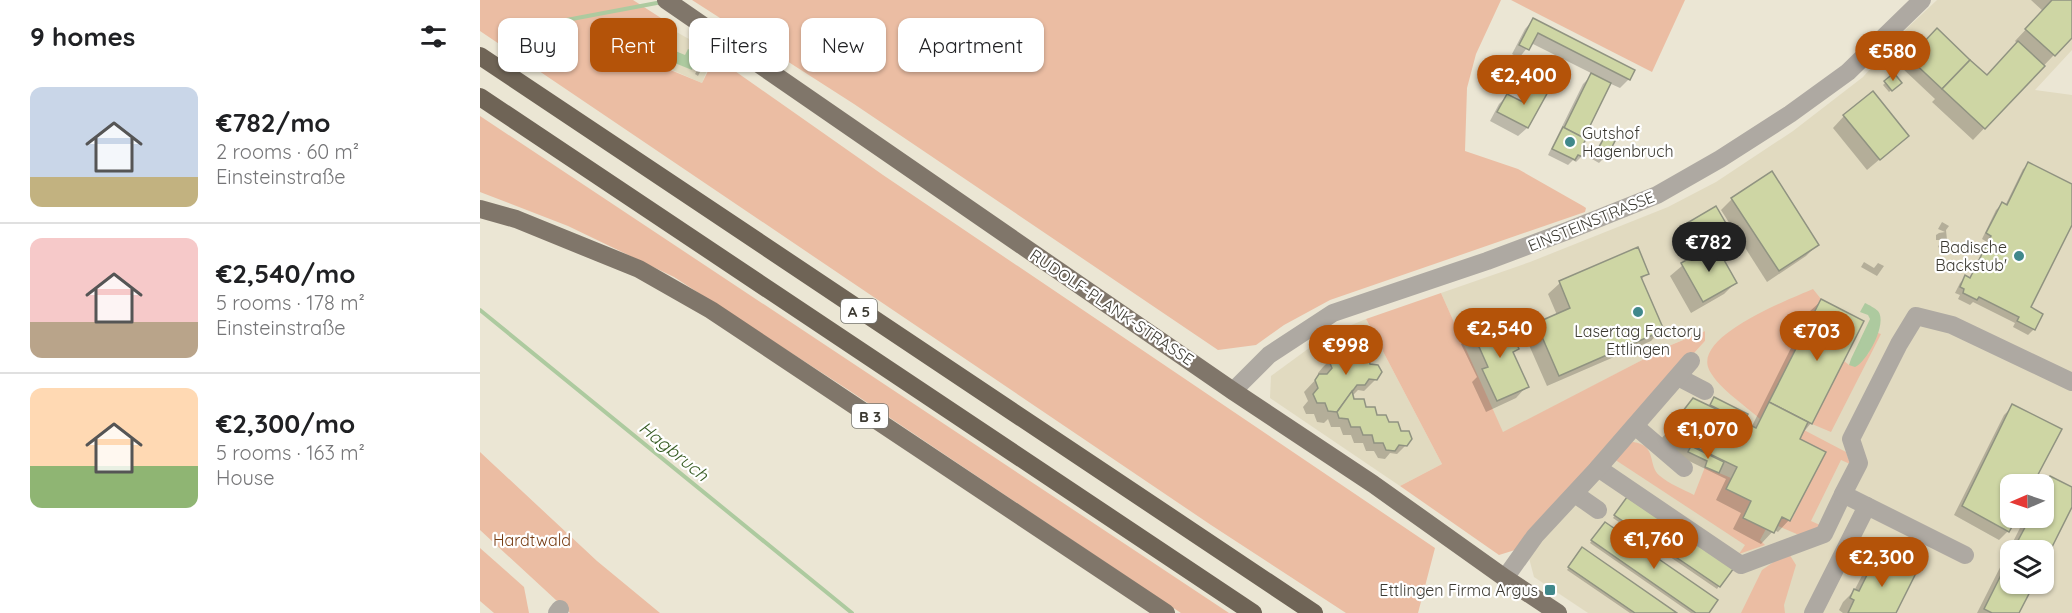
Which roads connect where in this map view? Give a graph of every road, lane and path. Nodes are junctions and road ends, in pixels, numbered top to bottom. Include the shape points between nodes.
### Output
1 (666, 0) edge
2 (1922, 0) edge
3 (480, 56) edge
4 (480, 97) edge
5 (480, 209) edge
6 (1691, 361) dead end
7 (1678, 377) junction
8 (2072, 382) edge
9 (1233, 390) junction
10 (1705, 391) dead end
11 (1635, 426) junction
12 (1599, 468) junction
13 (1684, 468) dead end
14 (1575, 494) junction
15 (1843, 494) junction
16 (1867, 506) junction
17 (1598, 510) dead end
18 (1965, 555) dead end
19 (1506, 578) junction
20 (1166, 613) edge
21 (1253, 613) edge
22 (1314, 613) edge
23 (1558, 613) edge
24 (1813, 613) edge

1 - 9 main road, RUDOLF-PLANK-STRASSE
2 - 9 street, EINSTEINSTRASSE via 1848,72 1790,114 1657,195 1487,261 1333,313 1269,354
3 - 22 highway, A 5
4 - 21 highway, A 5
5 - 20 main road, B 3 via 516,219 639,269 711,310
6 - 7 street
7 - 10 street
7 - 11 street
8 - 15 street via 1952,325 1916,316 1851,439 1859,463
9 - 19 main road, RUDOLF-PLANK-STRASSE
11 - 12 street
11 - 13 street
12 - 14 street
12 - 15 street via 1741,565 1824,534
14 - 17 street
14 - 19 street via 1535,536
15 - 16 street
16 - 18 street
16 - 24 street
19 - 23 main road, RUDOLF-PLANK-STRASSE

